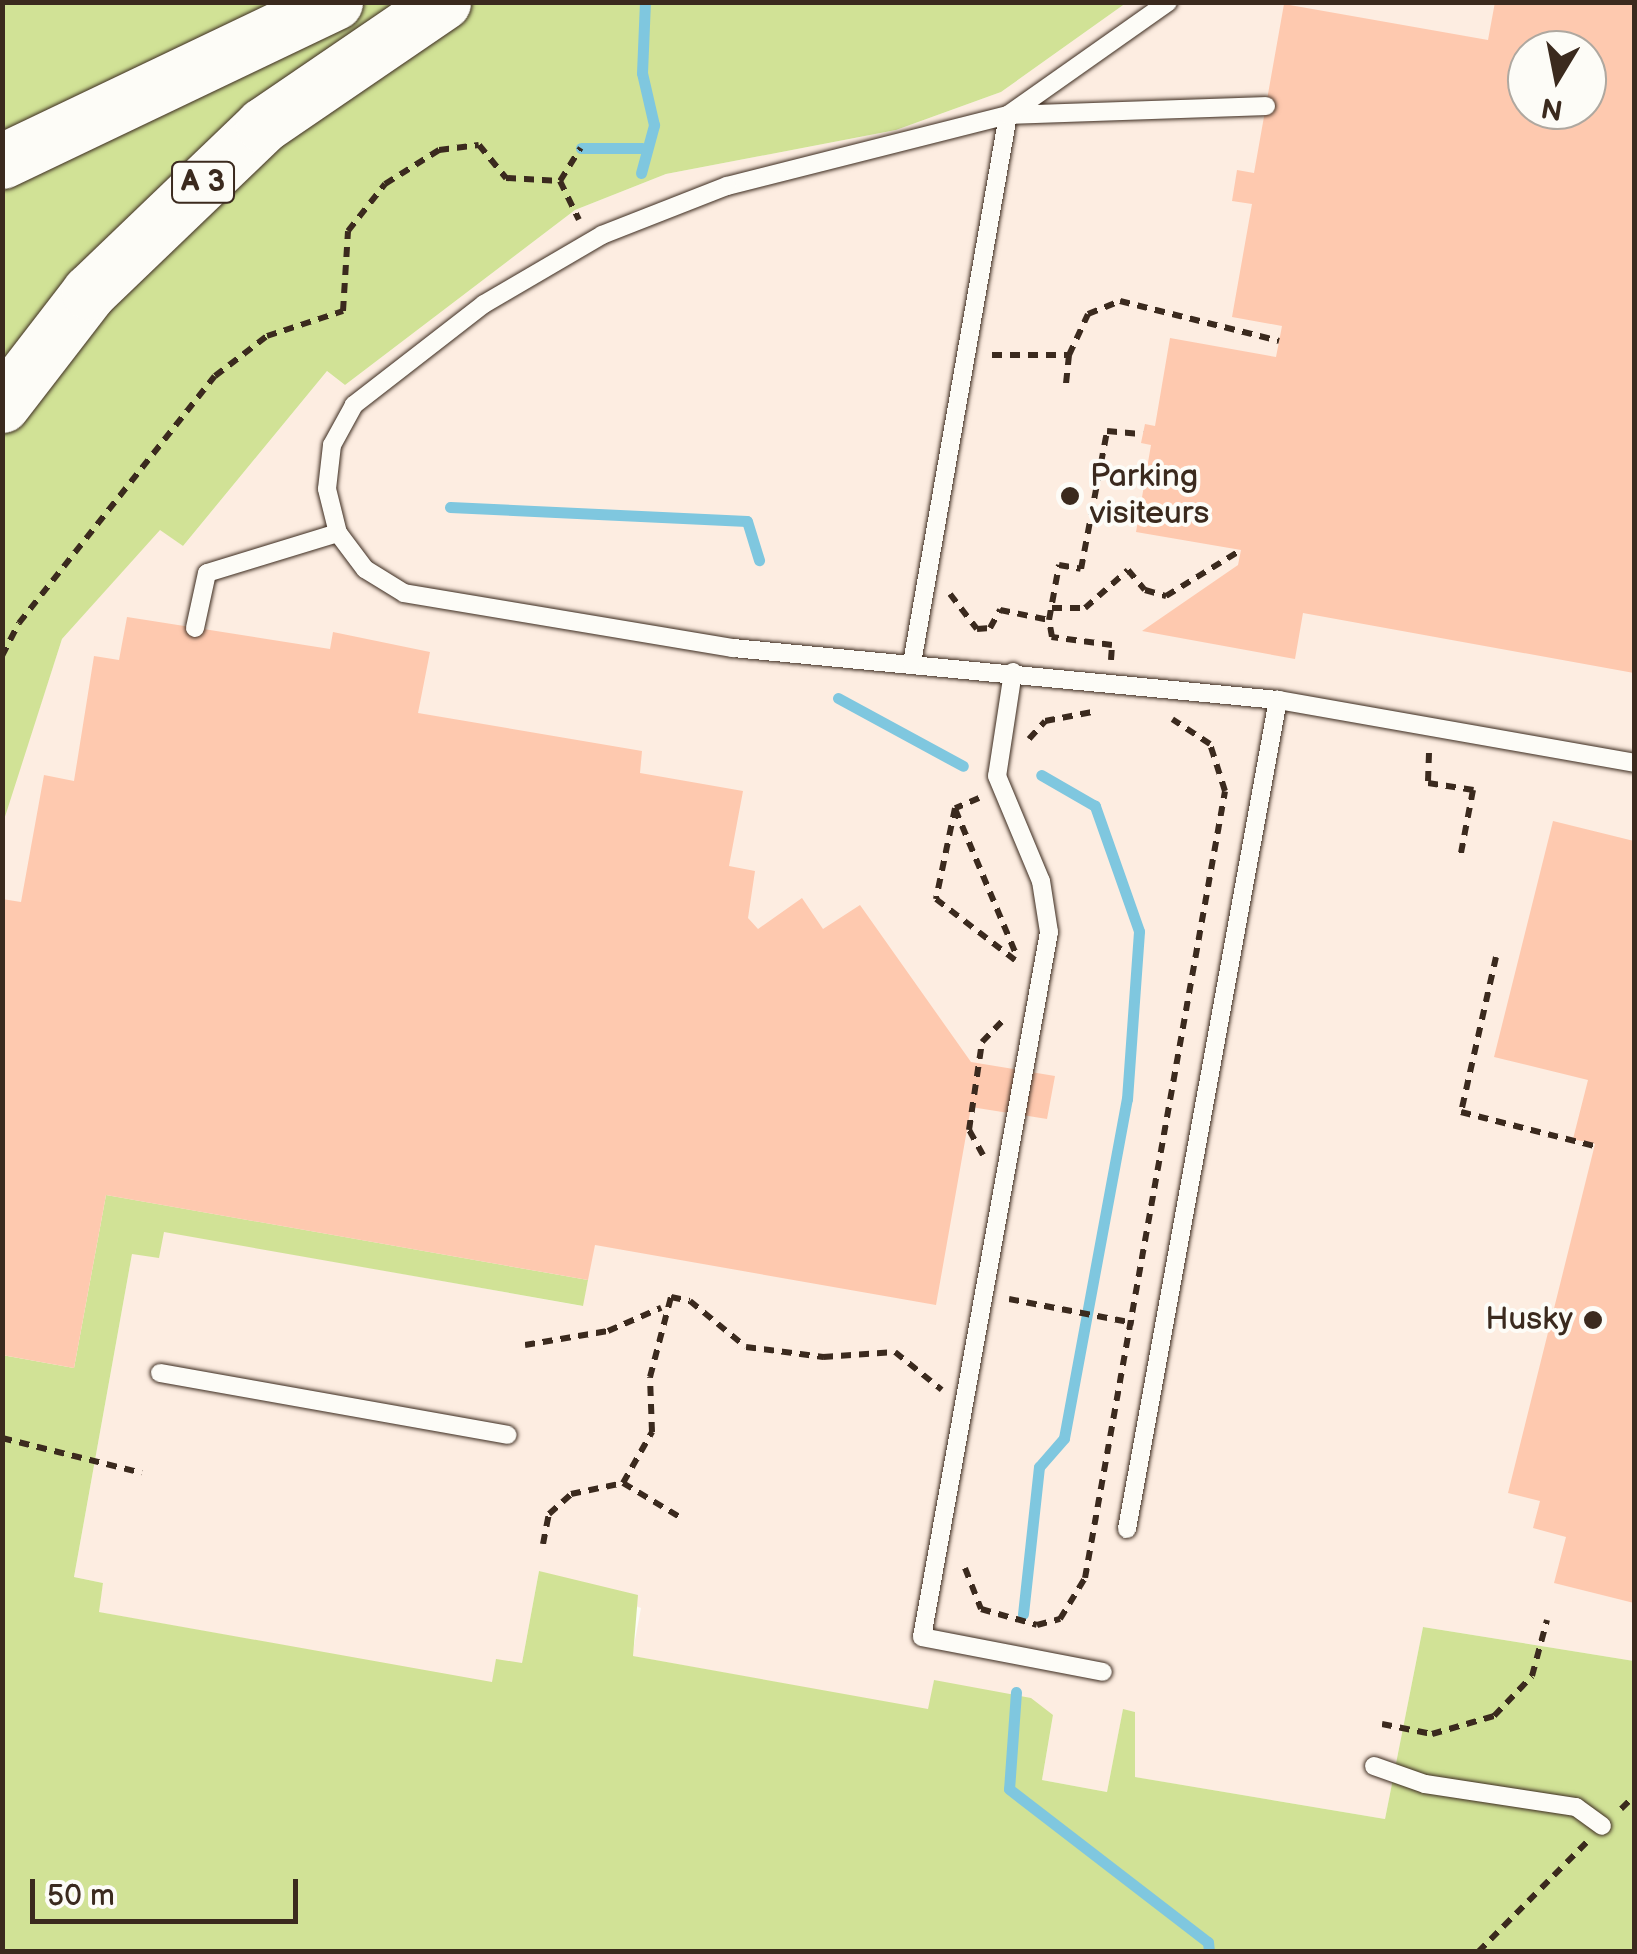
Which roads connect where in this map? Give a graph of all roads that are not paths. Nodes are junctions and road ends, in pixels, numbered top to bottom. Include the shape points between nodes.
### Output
1 (335, 2) edge
2 (443, 2) edge
3 (1168, 2) edge
4 (1266, 106) dead end
5 (1008, 115) junction
6 (2, 161) edge
7 (2, 405) edge
8 (338, 533) junction
9 (195, 628) dead end
10 (912, 663) junction
11 (1014, 672) junction
12 (1278, 700) junction
13 (1634, 763) edge
14 (160, 1373) dead end
15 (508, 1435) dead end
16 (1127, 1529) dead end
17 (1103, 1672) dead end
18 (1374, 1766) dead end
19 (1602, 1826) road end

1 - 6 highway
2 - 7 highway, A 3 via 263,125 90,292
3 - 5 lane
4 - 5 lane
5 - 8 lane via 728,186 590,242 484,304 354,405 332,444 326,489
5 - 10 lane
8 - 9 lane via 206,572
8 - 10 lane via 365,569 404,593 733,648
10 - 11 lane
11 - 12 lane
11 - 17 lane via 998,776 1040,881 1050,932 922,1637
12 - 13 lane
12 - 16 lane
14 - 15 lane
18 - 19 lane via 1425,1784 1576,1807

